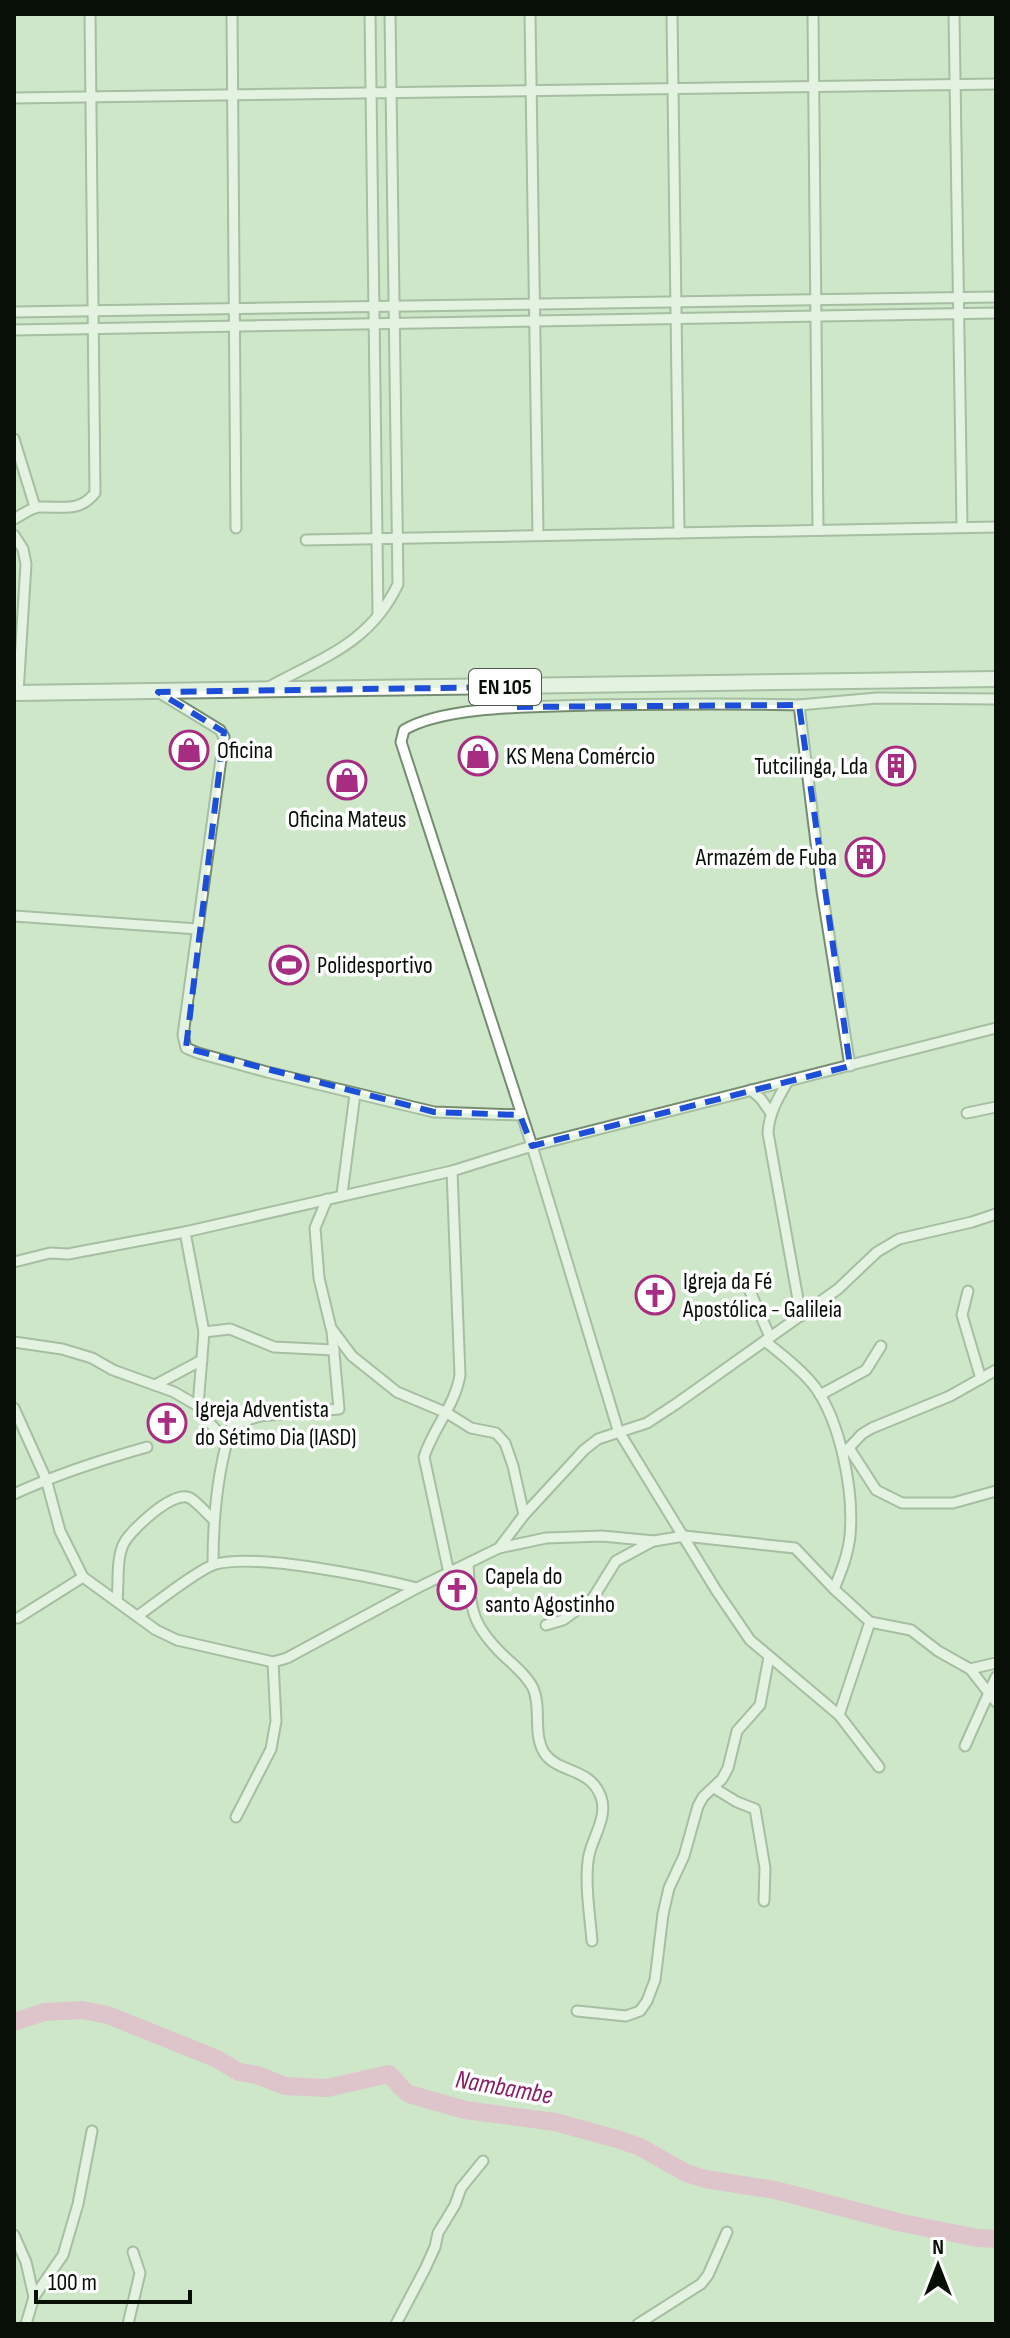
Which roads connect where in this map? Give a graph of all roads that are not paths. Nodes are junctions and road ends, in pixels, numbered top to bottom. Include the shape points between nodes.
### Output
1 (90, 14) edge
2 (232, 14) edge
3 (370, 14) edge
4 (390, 14) edge
5 (530, 14) edge
6 (672, 14) edge
7 (813, 14) edge
8 (954, 14) edge
9 (956, 84) junction
10 (996, 84) edge
11 (814, 86) junction
12 (673, 88) junction
13 (532, 90) junction
14 (371, 93) junction
15 (391, 93) junction
16 (232, 95) junction
17 (91, 97) junction
18 (14, 98) edge
19 (996, 297) edge
20 (959, 298) junction
21 (816, 300) junction
22 (676, 302) junction
23 (535, 304) junction
24 (374, 306) junction
25 (394, 306) junction
26 (234, 308) junction
27 (92, 310) junction
28 (14, 312) edge
29 (996, 313) edge
30 (959, 314) junction
31 (816, 316) junction
32 (676, 318) junction
33 (535, 321) junction
34 (374, 323) junction
35 (394, 323) junction
36 (234, 326) junction
37 (92, 328) junction
38 (14, 330) edge
39 (14, 439) edge
40 (35, 507) junction
41 (14, 519) edge
42 (962, 527) junction
43 (996, 527) edge
44 (236, 528) dead end
45 (818, 530) junction
46 (679, 533) junction
47 (14, 535) edge
48 (538, 535) junction
49 (377, 538) junction
50 (397, 538) junction
51 (306, 540) dead end
52 (378, 614) junction
53 (996, 679) edge
54 (510, 687) junction
55 (260, 691) junction
56 (158, 692) junction
57 (16, 693) edge
58 (996, 699) edge
59 (799, 705) junction
60 (511, 707) junction
61 (14, 916) edge
62 (198, 929) junction
63 (996, 1028) edge
64 (850, 1066) junction
65 (788, 1081) junction
66 (751, 1090) junction
67 (355, 1094) junction
68 (996, 1107) edge
69 (771, 1113) junction
70 (967, 1113) dead end
71 (520, 1115) junction
72 (532, 1146) junction
73 (452, 1171) junction
74 (342, 1194) junction
75 (327, 1199) junction
76 (996, 1214) edge
77 (185, 1232) junction
78 (14, 1262) edge
79 (749, 1289) dead end
80 (968, 1291) dead end
81 (801, 1316) junction
82 (331, 1328) junction
83 (204, 1332) junction
84 (768, 1339) junction
85 (14, 1342) edge
86 (881, 1346) dead end
87 (334, 1350) junction
88 (202, 1360) junction
89 (996, 1370) edge
90 (981, 1379) junction
91 (155, 1385) junction
92 (820, 1395) junction
93 (198, 1406) junction
94 (14, 1408) edge
95 (447, 1413) junction
96 (618, 1430) junction
97 (227, 1441) junction
98 (147, 1447) dead end
99 (846, 1451) junction
100 (46, 1479) junction
101 (996, 1491) edge
102 (14, 1494) edge
103 (524, 1515) junction
104 (213, 1519) junction
105 (684, 1536) junction
106 (654, 1541) junction
107 (499, 1548) junction
108 (213, 1564) junction
109 (468, 1564) junction
110 (449, 1573) junction
111 (83, 1577) junction
112 (417, 1588) junction
113 (834, 1589) junction
114 (117, 1600) junction
115 (139, 1615) junction
116 (18, 1618) dead end
117 (870, 1622) junction
118 (546, 1625) dead end
119 (769, 1657) junction
120 (273, 1662) junction
121 (996, 1663) edge
122 (970, 1669) junction
123 (996, 1677) edge
124 (989, 1692) junction
125 (996, 1702) edge
126 (839, 1715) junction
127 (965, 1746) dead end
128 (879, 1767) dead end
129 (714, 1788) junction
130 (236, 1817) dead end
131 (764, 1901) dead end
132 (592, 1941) dead end
133 (577, 2011) dead end
134 (92, 2131) dead end
135 (483, 2161) dead end
136 (727, 2232) dead end
137 (14, 2235) edge
138 (133, 2252) dead end
139 (34, 2297) junction
140 (26, 2324) edge
141 (128, 2324) edge
142 (396, 2324) edge
143 (638, 2324) edge

1 - 17 street
2 - 16 street
3 - 14 street
4 - 15 street
5 - 13 street
6 - 12 street
7 - 11 street
8 - 9 street
9 - 10 street
9 - 11 street
9 - 20 street
11 - 12 street
11 - 21 street
12 - 13 street
12 - 22 street
13 - 15 street
13 - 23 street
14 - 15 street
14 - 16 street
14 - 24 street
15 - 25 street
16 - 17 street
16 - 26 street
17 - 18 street
17 - 27 street
19 - 20 street
20 - 21 street
20 - 30 street
21 - 22 street
21 - 31 street
22 - 23 street
22 - 32 street
23 - 25 street
23 - 33 street
24 - 25 street
24 - 26 street
24 - 34 street
25 - 35 street
26 - 27 street
26 - 36 street
27 - 28 street
27 - 37 street
29 - 30 street
30 - 31 street
30 - 42 street
31 - 32 street
31 - 45 street
32 - 33 street
32 - 46 street
33 - 35 street
33 - 48 street
34 - 35 street
34 - 36 street
34 - 49 street
35 - 50 street
36 - 37 street
36 - 44 street
37 - 38 street
37 - 40 street via 95,493 87,503 65,509
39 - 40 street
40 - 41 street
42 - 43 street
42 - 45 street
45 - 46 street
46 - 48 street
47 - 57 street via 26,564
48 - 50 street
49 - 50 street
49 - 51 street
49 - 52 street
50 - 52 street via 398,584
52 - 55 street via 338,652
53 - 54 main road, EN 105
54 - 55 main road, EN 105
54 - 60 street
55 - 56 main road, EN 105
56 - 57 main road, EN 105
56 - 62 street via 224,737
58 - 59 street via 877,698
59 - 60 street
59 - 64 street
60 - 71 street via 420,721 404,730 401,742
61 - 62 street
62 - 67 street via 183,1035 186,1048
63 - 64 street
64 - 65 street
65 - 66 street
65 - 69 street
66 - 69 street
66 - 72 street
67 - 71 street via 434,1112
67 - 74 street
68 - 70 street
69 - 81 street via 768,1133
71 - 72 street
72 - 73 street
72 - 96 street
73 - 74 street
73 - 95 street via 460,1375
74 - 75 street
75 - 77 street
75 - 82 street via 315,1228
76 - 81 street via 899,1239
77 - 78 street
77 - 83 street
79 - 84 street
80 - 90 street via 962,1315
81 - 84 street
82 - 87 street
82 - 95 street via 373,1375 397,1392
83 - 87 street via 230,1329 274,1347
83 - 88 street
84 - 92 street
84 - 96 street via 647,1423
85 - 91 street via 92,1358
86 - 92 street via 866,1370
87 - 97 street via 339,1409 238,1421
88 - 91 street
88 - 93 street
89 - 90 street
90 - 99 street via 872,1428
91 - 93 street
92 - 99 street
93 - 97 street
94 - 100 street
95 - 103 street via 471,1428 496,1433 505,1443
95 - 110 street via 424,1457
96 - 103 street via 584,1450
96 - 105 street
97 - 104 street
98 - 100 street
99 - 101 street via 876,1490 902,1503 953,1503
99 - 113 street via 850,1535
100 - 102 street
100 - 111 street via 60,1531
103 - 107 street
104 - 108 street
104 - 114 street via 190,1498 180,1497 153,1512 124,1543
105 - 106 street
105 - 113 street via 795,1548
105 - 119 street via 741,1627
106 - 107 street via 546,1538
106 - 118 street via 611,1566 593,1598 563,1620
107 - 109 street
108 - 112 street via 286,1564
108 - 115 street
109 - 110 street
109 - 132 street via 475,1621 533,1689 546,1755 595,1784 603,1800 600,1830 589,1856
110 - 112 street
111 - 114 street
111 - 116 street
112 - 120 street
113 - 117 street
114 - 115 street
115 - 120 street via 177,1640
117 - 122 street via 911,1630
117 - 126 street
119 - 126 street
119 - 129 street via 760,1705 737,1731 728,1768
120 - 130 street via 276,1721 271,1749
121 - 122 street
122 - 124 street
123 - 124 street
124 - 125 street
124 - 127 street
126 - 128 street
129 - 131 street via 755,1809 765,1868
129 - 133 street via 698,1806 669,1888 647,2001 640,2011 626,2016
134 - 139 street via 63,2255
135 - 142 street via 461,2188
136 - 143 street via 701,2284
137 - 139 street
138 - 141 street via 140,2273
139 - 140 street

